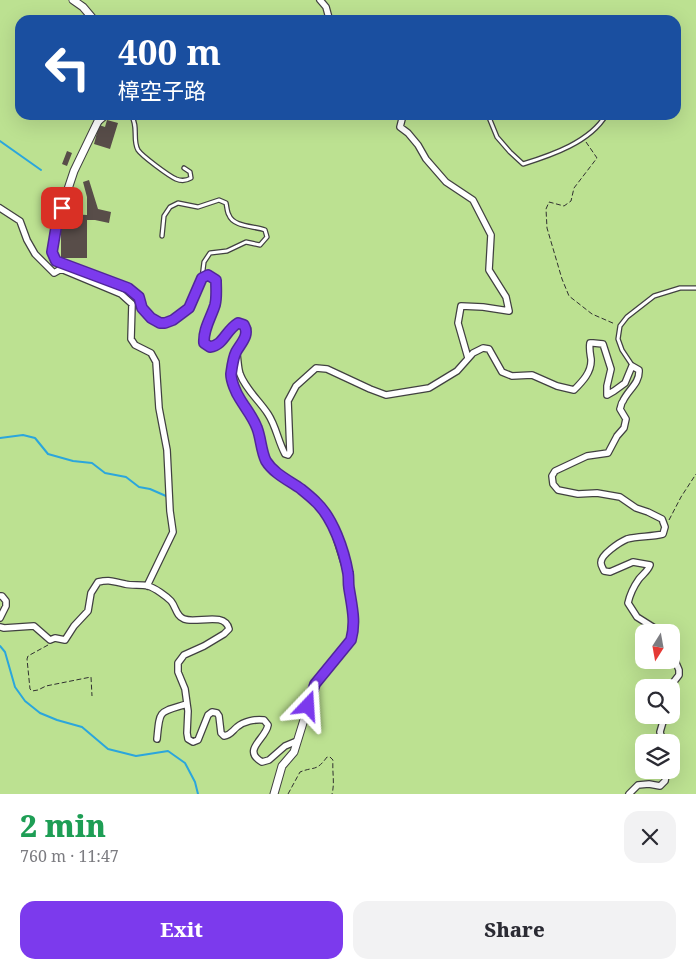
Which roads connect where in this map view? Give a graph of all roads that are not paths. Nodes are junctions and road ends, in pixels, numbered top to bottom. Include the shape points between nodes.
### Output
1 (73, 0) edge
2 (320, 0) edge
3 (90, 15) edge
4 (329, 15) edge
5 (99, 120) edge
6 (103, 120) edge
7 (134, 120) edge
8 (402, 120) edge
9 (490, 120) edge
10 (603, 120) edge
11 (96, 126) junction
12 (184, 168) dead end
13 (0, 208) edge
14 (162, 236) dead end
15 (62, 267) junction
16 (202, 278) junction
17 (696, 288) edge
18 (236, 352) junction
19 (468, 358) junction
20 (632, 366) junction
21 (147, 586) junction
22 (0, 596) edge
23 (0, 618) edge
24 (648, 624) edge
25 (0, 627) edge
26 (186, 704) junction
27 (157, 739) dead end
28 (297, 741) junction
29 (665, 779) edge
30 (274, 794) edge
31 (629, 794) edge

1 - 3 street
2 - 4 street
5 - 11 street
6 - 11 lane
7 - 12 lane via 136,145 142,155 177,180 191,178 190,172
8 - 19 street via 400,127 446,182 472,200 491,235 489,270 506,297 509,310 461,306 458,323
9 - 10 lane via 497,137 523,164 569,146 589,134
11 - 15 street via 74,171 56,228 52,252
13 - 15 street via 20,221 35,254 47,267 54,273
14 - 16 lane via 164,216 170,206 178,203 198,207 218,200 226,203 232,220 265,230 267,237 260,245 246,242 227,251 210,253 204,262
15 - 16 street via 128,288 139,297 142,308 151,318 160,323 173,320 189,308
15 - 21 street via 121,294 132,304 131,339 135,345 151,353 156,362 158,408 167,450 173,532
16 - 18 street via 208,275 216,280 215,303 204,343 216,346 238,323 247,329
17 - 20 lane via 680,288 654,296 627,317 620,326 618,339
18 - 19 street via 240,374 268,413 281,447 288,455 288,401 296,386 316,368 327,369 386,395 430,388 457,370
18 - 28 street via 231,376 239,398 258,430 266,461 277,473 303,490 327,515 348,574 354,619 351,640 315,684
19 - 20 street via 483,348 489,349 502,372 512,376 532,375 574,390 590,370 590,343 603,344 610,369 607,396 625,383
20 - 24 street via 639,370 640,376 623,400 620,409 626,419 624,428 608,453 587,456 555,471 552,484 558,490 578,494 620,497 662,519 663,534 626,540 606,553 601,564 604,571 610,572 633,562 650,565 630,593 628,603 637,617
21 - 25 street via 108,580 98,582 91,592 88,611 65,640 50,640 34,626
21 - 26 street via 172,602 178,616 184,620 209,619 228,624 229,629 224,634 184,655 178,662
22 - 23 street via 6,601 6,606
26 - 27 street via 164,711 160,716
26 - 28 street via 188,739 193,742 198,740 212,712 219,716 224,736 246,722 264,720 268,729 255,745 254,752 262,762
28 - 30 street via 294,752 282,766
29 - 31 street via 660,786 638,785

